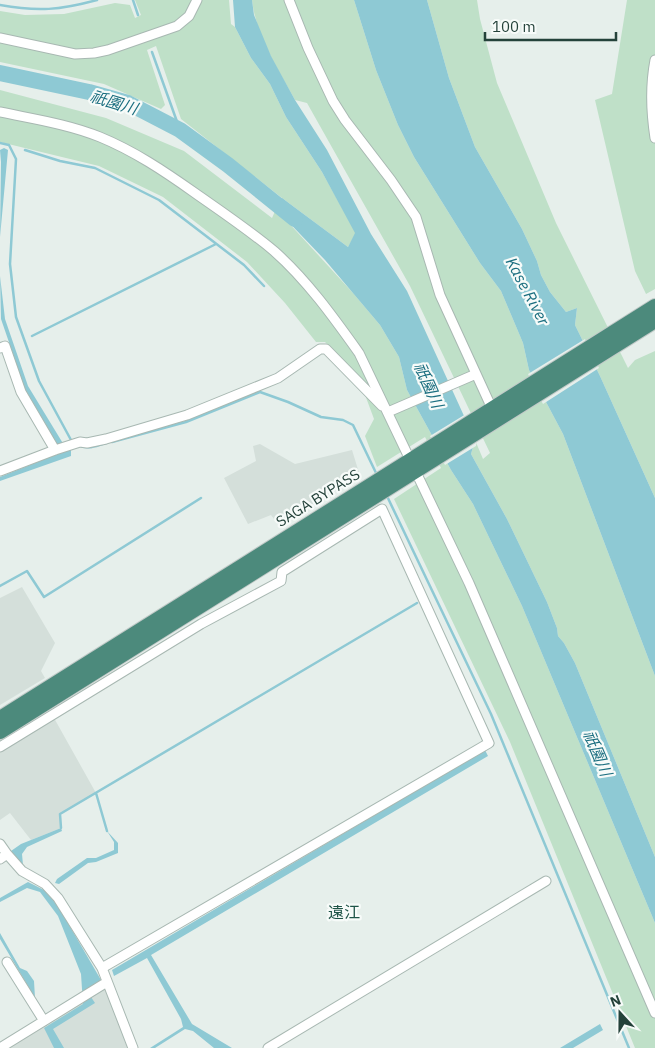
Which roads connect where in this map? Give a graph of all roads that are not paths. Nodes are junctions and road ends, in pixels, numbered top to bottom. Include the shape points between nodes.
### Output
1 (198, 0) edge
2 (289, 0) edge
3 (0, 38) edge
4 (655, 60) edge
5 (0, 112) edge
6 (655, 138) edge
7 (655, 306) edge
8 (655, 321) edge
9 (0, 348) edge
10 (476, 374) junction
11 (491, 408) junction
12 (388, 412) junction
13 (497, 421) junction
14 (55, 450) junction
15 (412, 466) junction
16 (0, 471) edge
17 (241, 574) junction
18 (0, 718) edge
19 (0, 732) edge
20 (0, 747) edge
21 (0, 844) edge
22 (3, 856) edge
23 (546, 881) dead end
24 (7, 962) dead end
25 (102, 968) junction
26 (107, 982) junction
27 (655, 1013) edge
28 (44, 1021) junction
29 (0, 1048) edge
30 (133, 1048) edge
31 (268, 1048) edge

1 - 3 street via 189,16 178,26 94,53 75,54
2 - 10 street via 333,101 416,217 440,295
4 - 6 street via 651,113
5 - 12 street via 70,128 127,150 158,167 252,232 287,265 339,325 359,354
7 - 11 highway, SAGA BYPASS
8 - 13 highway, SAGA BYPASS
9 - 14 street via 5,346 21,392
10 - 11 street
10 - 12 street
11 - 13 street
11 - 15 highway, SAGA BYPASS
12 - 14 street via 326,349 320,349 278,378 187,415
12 - 15 street
13 - 15 highway, SAGA BYPASS
14 - 16 street
15 - 17 highway, SAGA BYPASS
15 - 27 street via 469,583
17 - 18 highway, SAGA BYPASS
17 - 19 highway, SAGA BYPASS
20 - 25 street via 200,624 281,580 282,572 382,509 489,743
21 - 22 street
22 - 25 street via 45,884 58,898
23 - 31 street
24 - 28 street
25 - 26 street
26 - 28 street
26 - 30 street
28 - 29 street

